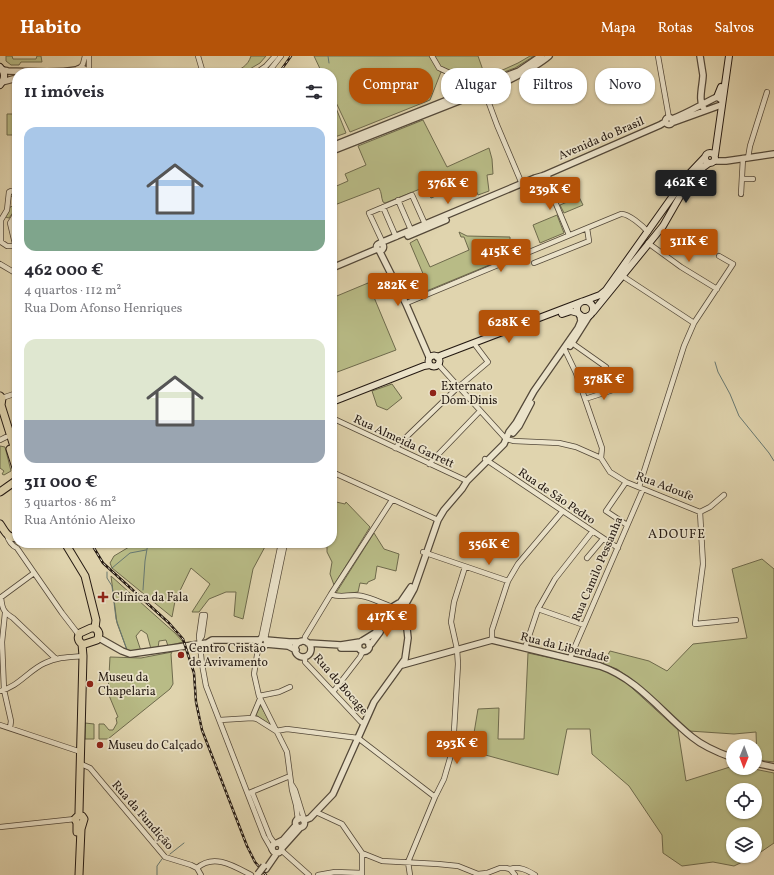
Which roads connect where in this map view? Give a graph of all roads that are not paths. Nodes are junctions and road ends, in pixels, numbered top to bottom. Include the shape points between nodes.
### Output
1 (85, 56) edge
2 (89, 56) edge
3 (198, 56) edge
4 (275, 56) edge
5 (281, 56) edge
6 (432, 56) edge
7 (541, 56) edge
8 (549, 56) edge
9 (658, 56) edge
10 (700, 56) edge
11 (704, 56) edge
12 (726, 56) edge
13 (729, 56) edge
14 (79, 68) edge
15 (89, 68) edge
16 (202, 68) edge
17 (263, 68) edge
18 (272, 68) edge
19 (2, 69) edge
20 (441, 69) edge
21 (12, 70) edge
22 (511, 75) edge
23 (511, 78) edge
24 (12, 80) edge
25 (1, 83) edge
26 (767, 92) dead end
27 (720, 101) junction
28 (441, 103) edge
29 (446, 104) edge
30 (488, 104) edge
31 (705, 105) junction
32 (669, 121) junction
33 (337, 144) edge
34 (337, 149) edge
35 (774, 154) edge
36 (711, 158) junction
37 (745, 158) junction
38 (545, 178) junction
39 (742, 179) junction
40 (753, 179) dead end
41 (522, 184) junction
42 (12, 191) edge
43 (742, 194) dead end
44 (398, 200) junction
45 (383, 207) junction
46 (12, 220) edge
47 (425, 224) junction
48 (587, 228) junction
49 (411, 230) junction
50 (649, 231) junction
51 (12, 232) edge
52 (569, 235) junction
53 (655, 235) junction
54 (396, 237) junction
55 (644, 245) junction
56 (12, 246) edge
57 (380, 247) junction
58 (719, 256) dead end
59 (337, 262) edge
60 (534, 263) dead end
61 (0, 264) edge
62 (337, 266) edge
63 (12, 271) edge
64 (620, 274) junction
65 (717, 290) junction
66 (583, 302) junction
67 (407, 303) junction
68 (579, 314) junction
69 (591, 314) junction
70 (694, 323) junction
71 (572, 343) junction
72 (476, 346) junction
73 (565, 350) junction
74 (434, 360) junction
75 (606, 367) dead end
76 (458, 387) junction
77 (619, 388) dead end
78 (12, 395) edge
79 (337, 395) edge
80 (585, 399) junction
81 (1, 400) edge
82 (337, 400) edge
83 (480, 411) junction
84 (0, 416) edge
85 (337, 420) edge
86 (3, 438) edge
87 (506, 439) junction
88 (12, 440) edge
89 (395, 448) junction
90 (601, 458) junction
91 (12, 460) edge
92 (486, 460) junction
93 (429, 464) junction
94 (337, 474) edge
95 (626, 482) junction
96 (466, 483) junction
97 (12, 484) edge
98 (641, 488) junction
99 (0, 492) edge
100 (724, 495) dead end
101 (392, 500) junction
102 (562, 512) junction
103 (700, 512) junction
104 (436, 519) junction
105 (0, 524) edge
106 (627, 525) junction
107 (592, 532) junction
108 (7, 535) junction
109 (12, 537) edge
110 (603, 539) junction
111 (12, 544) edge
112 (19, 548) edge
113 (68, 548) edge
114 (280, 548) edge
115 (284, 548) edge
116 (618, 548) junction
117 (424, 553) junction
118 (587, 558) dead end
119 (465, 567) junction
120 (34, 573) junction
121 (508, 581) junction
122 (331, 594) junction
123 (0, 597) edge
124 (390, 606) dead end
125 (402, 607) junction
126 (1, 608) edge
127 (538, 609) junction
128 (5, 613) junction
129 (392, 614) junction
130 (736, 620) dead end
131 (584, 625) junction
132 (95, 628) junction
133 (79, 635) junction
134 (98, 638) junction
135 (492, 640) junction
136 (262, 641) junction
137 (200, 642) junction
138 (304, 642) junction
139 (82, 644) junction
140 (361, 645) junction
141 (311, 648) junction
142 (525, 648) junction
143 (457, 649) junction
144 (296, 650) junction
145 (83, 656) junction
146 (305, 656) junction
147 (570, 658) junction
148 (56, 659) junction
149 (405, 659) junction
150 (413, 662) junction
151 (402, 665) junction
152 (290, 687) dead end
153 (2, 690) edge
154 (333, 692) junction
155 (260, 698) junction
156 (252, 718) junction
157 (220, 720) junction
158 (364, 723) junction
159 (0, 725) edge
160 (10, 728) junction
161 (276, 731) junction
162 (358, 738) junction
163 (81, 752) junction
164 (726, 755) edge
165 (81, 764) junction
166 (762, 764) edge
167 (774, 767) edge
168 (290, 776) junction
169 (250, 793) junction
170 (435, 797) junction
171 (316, 812) junction
172 (78, 820) junction
173 (302, 820) junction
174 (0, 827) edge
175 (277, 849) junction
176 (362, 853) junction
177 (408, 862) junction
178 (197, 868) junction
179 (510, 869) junction
180 (362, 874) edge
181 (76, 875) edge
182 (79, 875) edge
183 (201, 875) edge
184 (251, 875) edge
185 (259, 875) edge
186 (309, 875) edge
187 (318, 875) edge
188 (410, 875) edge
189 (515, 875) edge
190 (535, 875) edge

1 - 14 street
2 - 15 street
3 - 16 street
4 - 17 street
5 - 18 street
6 - 20 street
7 - 22 street
8 - 23 street via 521,75
9 - 32 street
10 - 31 street via 703,75 701,96
11 - 31 street
12 - 27 main road
13 - 27 main road via 724,93
19 - 21 street
19 - 25 main road via 4,76
24 - 25 street
26 - 37 street
27 - 31 street, Avenida do Brasil
27 - 36 main road
28 - 33 street
29 - 34 street
30 - 41 street
31 - 32 street, Avenida do Brasil
32 - 38 street, Avenida do Brasil
35 - 37 street
36 - 37 street
36 - 50 main road via 687,176
36 - 53 main road via 690,179
37 - 39 street
38 - 41 street, Avenida do Brasil
38 - 52 street
38 - 57 street, Avenida do Brasil
39 - 40 street
39 - 43 street
41 - 47 street, Avenida do Brasil
42 - 56 street via 9,192 7,210 1,220 1,242
44 - 45 street
44 - 47 street via 412,194
44 - 49 street
45 - 54 street
45 - 57 street via 370,212
46 - 51 street
47 - 49 street, Avenida do Brasil
48 - 50 street via 623,213
48 - 52 street
48 - 60 street via 589,241
49 - 54 street, Avenida do Brasil
50 - 53 main road via 653,231
50 - 55 main road
52 - 67 street
53 - 55 main road
54 - 57 street, Avenida do Brasil
55 - 64 main road
55 - 65 street
57 - 59 street, Avenida do Brasil
57 - 62 street, Avenida do Brasil
57 - 67 street
58 - 65 street, Rua Camilo Pessanha via 733,264
61 - 63 street
64 - 66 main road via 602,293
64 - 69 main road
64 - 70 street
65 - 70 street, Rua Camilo Pessanha
66 - 68 main road via 578,306
66 - 69 main road via 591,304
66 - 74 main road
67 - 74 street
68 - 69 main road via 584,317
68 - 72 main road via 575,311 568,312
68 - 73 street via 580,324
69 - 71 street
70 - 98 street, Rua Camilo Pessanha via 684,346
71 - 73 street
71 - 75 street
72 - 74 main road
72 - 76 street via 488,362
73 - 80 street
73 - 87 street via 519,426
74 - 76 street
74 - 79 main road
74 - 82 main road
76 - 83 street
76 - 89 street
77 - 80 street
78 - 81 street
80 - 90 street via 602,448
81 - 88 main road
83 - 87 street
83 - 93 street
84 - 86 main road
85 - 89 street, Rua Almeida Garrett
86 - 91 main road
87 - 90 street, Rua Adoufe via 559,443
87 - 92 street
89 - 93 street, Rua Almeida Garrett
90 - 95 street, Rua Adoufe via 610,472
92 - 96 street
92 - 102 street, Rua de São Pedro
93 - 96 street, Rua Almeida Garrett
94 - 101 street
95 - 98 street, Rua Adoufe
95 - 106 street via 606,511
96 - 104 street via 440,509
97 - 99 main road
98 - 103 street, Rua Adoufe
98 - 106 street, Rua Camilo Pessanha
100 - 103 street
101 - 104 street
101 - 122 street
102 - 107 street, Rua de São Pedro
102 - 121 street via 518,564
103 - 130 street, Rua Adoufe via 703,564 695,624
104 - 117 street
105 - 108 main road
106 - 116 street, Rua Camilo Pessanha
107 - 110 street, Rua de São Pedro
107 - 127 street via 555,578
108 - 109 main road
108 - 111 street
110 - 116 street, Rua de São Pedro
110 - 118 street
112 - 120 street
113 - 132 main road via 85,576 96,620
114 - 136 street
115 - 136 street
116 - 131 street, Rua Camilo Pessanha
117 - 119 street
117 - 125 street
119 - 121 street
119 - 143 street via 454,602 451,622
120 - 123 street
120 - 133 street
121 - 135 street via 492,630
122 - 124 street via 336,597 350,594 363,596
122 - 138 street
123 - 126 street
125 - 129 street via 396,616
125 - 129 street via 394,606
125 - 149 street via 408,638
126 - 128 street
127 - 131 street
127 - 142 street
128 - 148 street
128 - 153 street
129 - 140 street
129 - 140 street via 368,649
131 - 147 street, Rua Camilo Pessanha
132 - 133 main road
132 - 134 main road
133 - 139 main road
134 - 137 street via 130,654
134 - 139 main road via 96,641
135 - 142 street, Rua da Liberdade
135 - 143 street, Rua da Liberdade
136 - 137 street via 212,644
136 - 138 street
136 - 144 street
136 - 155 street via 258,649 254,674
137 - 157 street via 206,686
138 - 140 street
138 - 141 street
138 - 144 street via 296,646
139 - 145 main road
140 - 141 street
140 - 154 street via 360,656
141 - 146 street via 310,653
142 - 147 street, Rua da Liberdade
143 - 150 street, Rua da Liberdade
143 - 170 street via 457,707 453,748 444,779
144 - 146 street via 299,655
145 - 148 street
145 - 163 main road
146 - 154 street, Rua do Bocage via 305,662
147 - 164 street, Rua da Liberdade via 600,666 624,677 693,738
148 - 153 street via 46,662
149 - 150 street
149 - 151 street
150 - 151 street, Rua da Liberdade
151 - 158 street via 374,702
152 - 155 street
153 - 160 street via 11,721
154 - 158 street, Rua do Bocage
155 - 156 street
155 - 161 street
156 - 157 street
156 - 161 street
157 - 169 street
158 - 162 street
159 - 160 street
160 - 163 street
161 - 162 street via 287,728
161 - 168 street via 287,752
162 - 170 street
162 - 171 street via 333,794
163 - 165 main road
165 - 172 main road
165 - 178 street, Rua da Fundição via 90,768 165,857
166 - 167 street
168 - 169 street
168 - 173 street via 296,790
169 - 175 street
170 - 177 street
171 - 173 street via 310,818
171 - 176 street via 342,824
172 - 174 street
172 - 181 main road
172 - 182 main road
173 - 175 street via 304,824 297,827
175 - 185 street, bridge
175 - 186 street
176 - 177 street via 382,862
176 - 180 street
177 - 179 street via 458,866 478,874 500,868
177 - 188 street
178 - 183 street
178 - 184 street via 204,863 220,861
179 - 189 street
179 - 190 street via 516,867
180 - 187 street via 346,871

